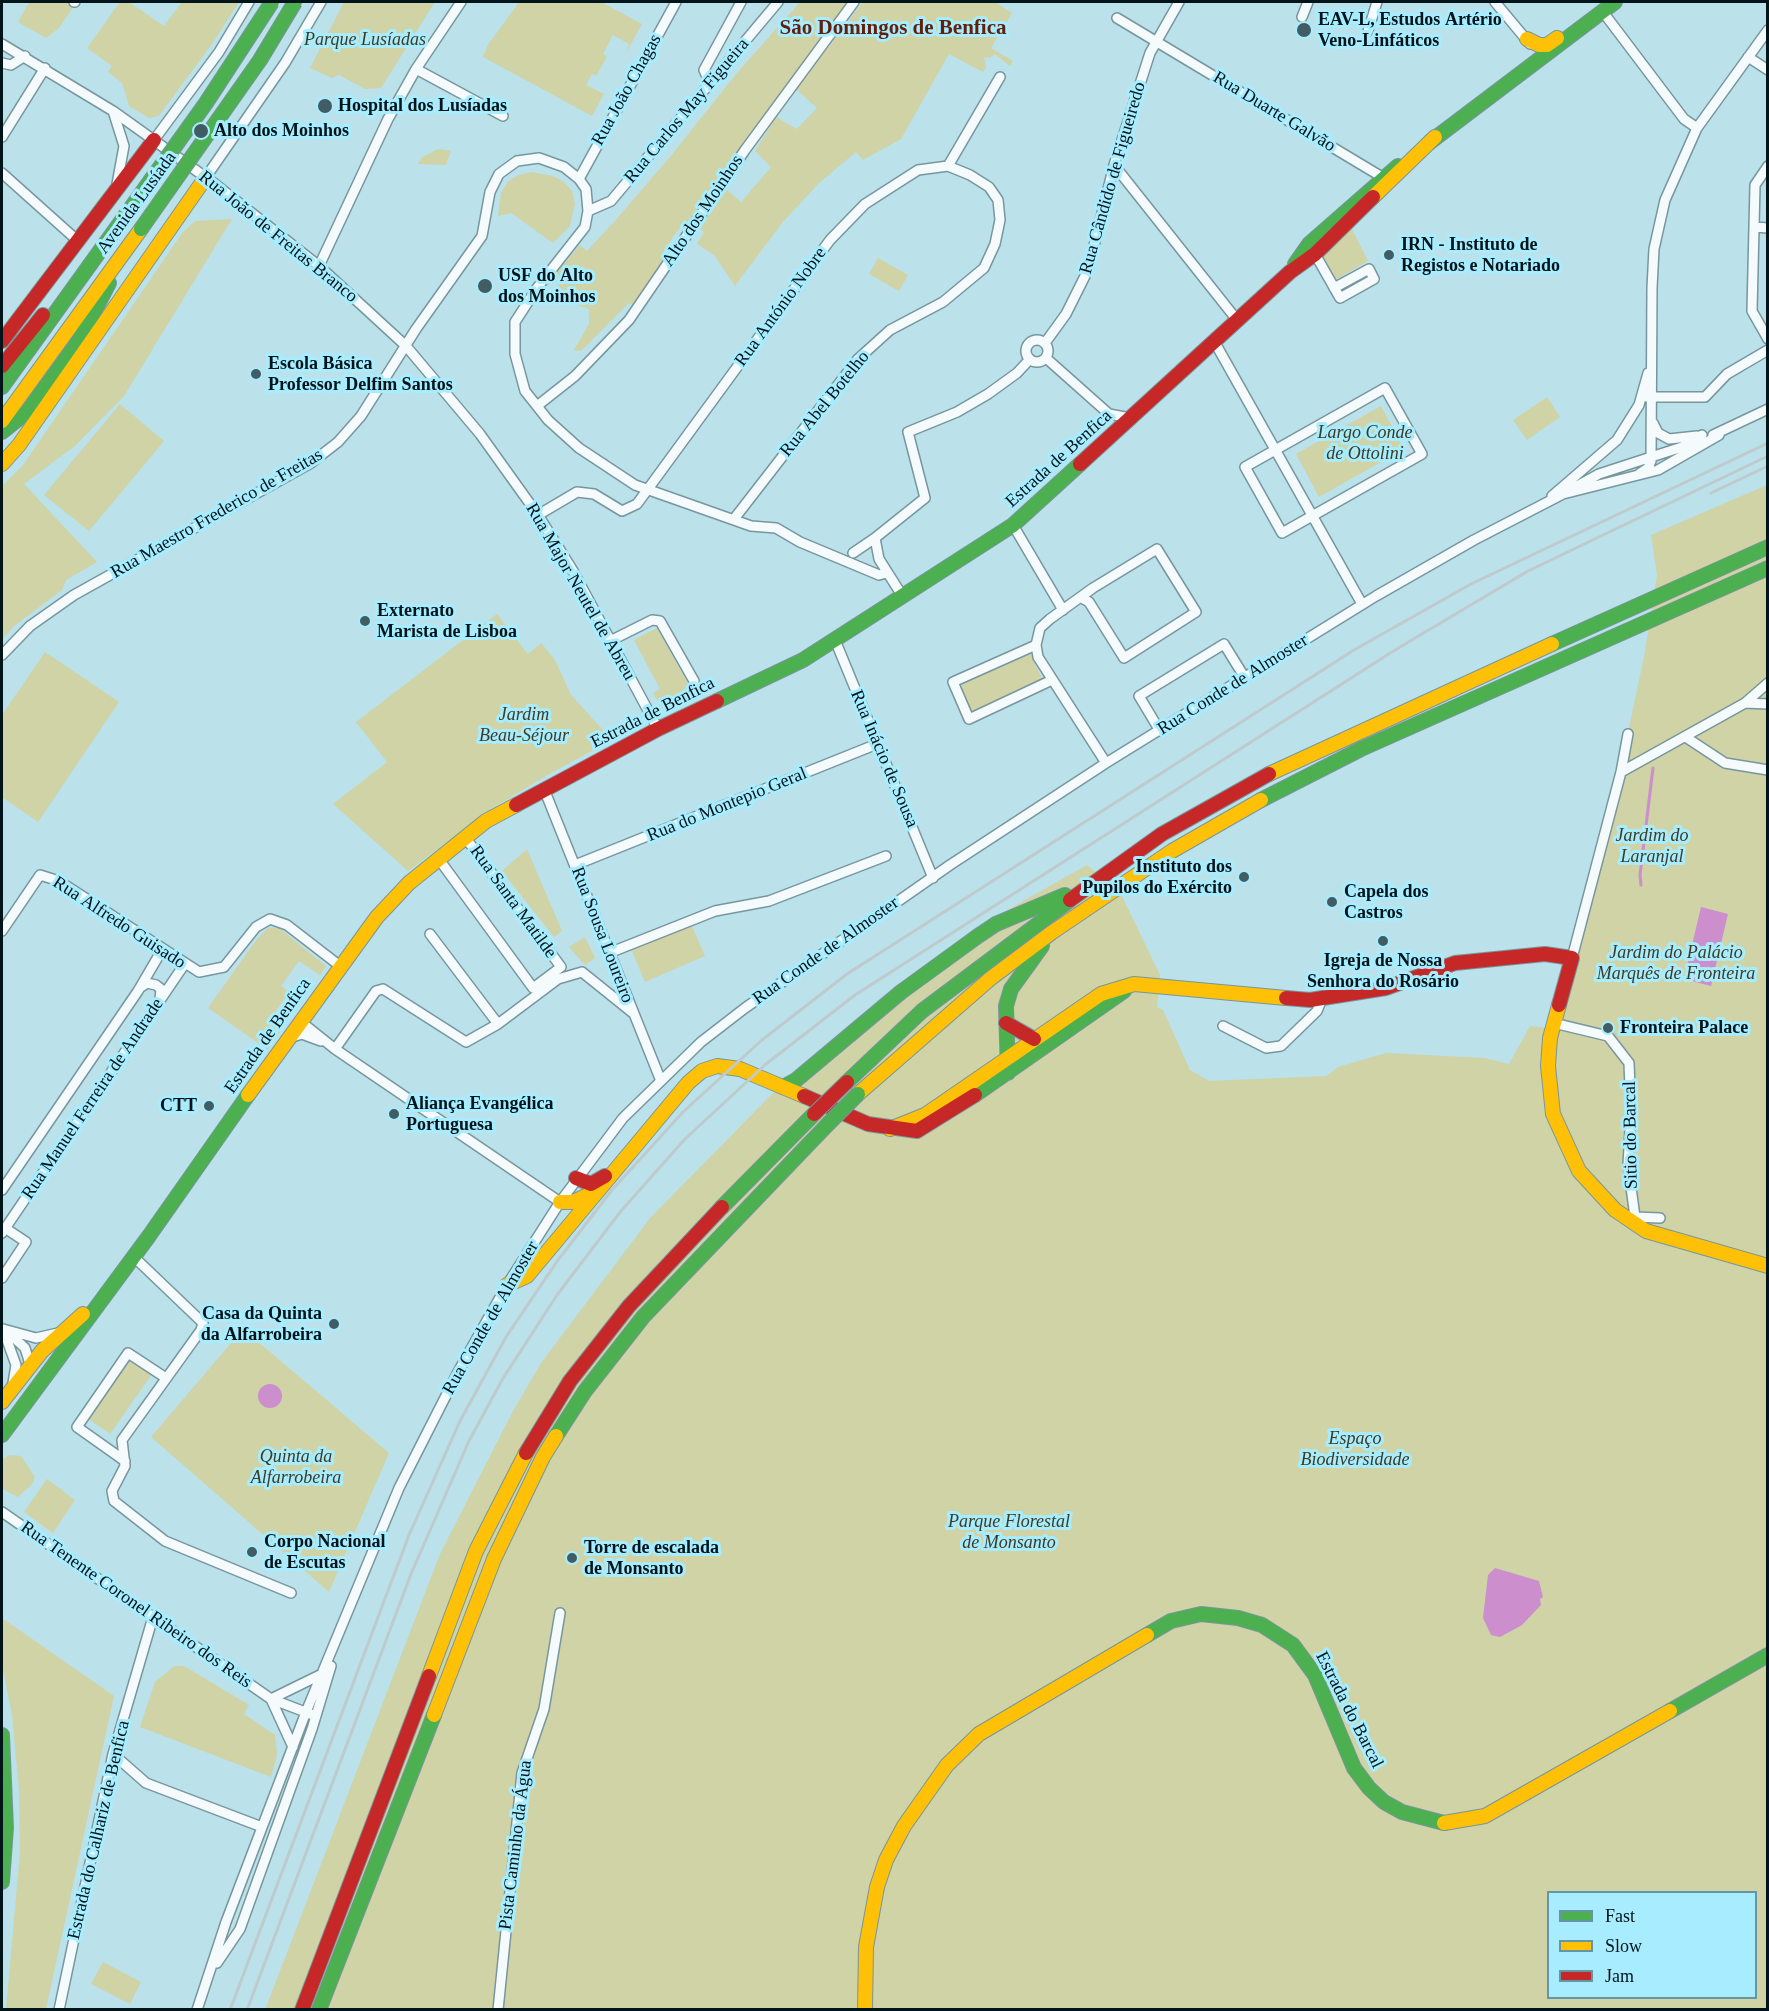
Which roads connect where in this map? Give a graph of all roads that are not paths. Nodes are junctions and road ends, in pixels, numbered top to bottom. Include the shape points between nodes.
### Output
1 (249, 2) edge
2 (272, 2) edge
3 (296, 2) edge
4 (321, 2) edge
5 (461, 2) edge
6 (676, 2) edge
7 (741, 2) edge
8 (778, 2) edge
9 (854, 2) edge
10 (1179, 2) edge
11 (1308, 2) edge
12 (1377, 2) edge
13 (1495, 2) edge
14 (1615, 2) edge
15 (1603, 12) junction
16 (1302, 17) dead end
17 (1117, 18) dead end
18 (1767, 30) edge
19 (1368, 31) dead end
20 (1527, 39) junction
21 (1155, 40) junction
22 (2, 44) edge
23 (25, 56) junction
24 (1541, 57) junction
25 (1748, 57) junction
26 (2, 63) edge
27 (45, 68) junction
28 (416, 69) junction
29 (1767, 70) edge
30 (1000, 76) dead end
31 (710, 84) junction
32 (113, 111) junction
33 (503, 116) dead end
34 (1697, 128) junction
35 (2, 137) edge
36 (154, 140) junction
37 (1114, 165) junction
38 (948, 166) junction
39 (1767, 166) edge
40 (2, 173) edge
41 (206, 177) junction
42 (1388, 178) junction
43 (579, 179) junction
44 (115, 194) junction
45 (588, 211) junction
46 (1755, 227) junction
47 (1767, 228) edge
48 (78, 241) junction
49 (1316, 254) junction
50 (120, 258) junction
51 (319, 266) junction
52 (1290, 272) junction
53 (83, 274) junction
54 (1334, 288) dead end
55 (1237, 320) junction
56 (1767, 339) edge
57 (2, 341) edge
58 (1214, 341) junction
59 (1045, 343) junction
60 (406, 346) junction
61 (1767, 350) edge
62 (1650, 355) junction
63 (1046, 358) junction
64 (1030, 359) junction
65 (2, 366) edge
66 (2, 387) edge
67 (1652, 397) junction
68 (1639, 405) junction
69 (537, 406) junction
70 (1767, 410) edge
71 (1130, 418) junction
72 (2, 421) edge
73 (1653, 423) junction
74 (2, 432) edge
75 (1702, 435) junction
76 (1719, 435) junction
77 (1276, 449) junction
78 (1652, 457) junction
79 (2, 464) edge
80 (1634, 477) junction
81 (647, 490) junction
82 (1563, 494) junction
83 (1541, 505) junction
84 (538, 515) junction
85 (1313, 515) junction
86 (734, 519) junction
87 (1013, 525) junction
88 (875, 538) junction
89 (1767, 548) edge
90 (853, 553) dead end
91 (1767, 568) edge
92 (886, 573) junction
93 (900, 592) junction
94 (1082, 598) junction
95 (1362, 604) junction
96 (1063, 610) junction
97 (835, 640) junction
98 (610, 641) junction
99 (1036, 645) junction
100 (2, 655) edge
101 (1245, 678) junction
102 (1052, 680) junction
103 (694, 681) dead end
104 (1767, 683) edge
105 (1745, 703) junction
106 (1767, 704) edge
107 (658, 729) junction
108 (1160, 731) junction
109 (1628, 734) dead end
110 (1687, 738) junction
111 (877, 744) junction
112 (1106, 764) junction
113 (1767, 770) edge
114 (1621, 772) junction
115 (544, 789) junction
116 (465, 837) junction
117 (886, 855) dead end
118 (438, 858) junction
119 (575, 865) junction
120 (933, 878) junction
121 (1090, 884) junction
122 (2, 932) edge
123 (1051, 933) junction
124 (430, 934) dead end
125 (162, 950) junction
126 (609, 953) junction
127 (1572, 958) junction
128 (184, 965) junction
129 (340, 966) junction
130 (1134, 984) junction
131 (138, 991) junction
132 (1322, 999) junction
133 (157, 1004) junction
134 (633, 1013) junction
135 (300, 1021) junction
136 (1006, 1023) junction
137 (1554, 1023) junction
138 (498, 1024) junction
139 (1223, 1026) dead end
140 (287, 1039) junction
141 (1034, 1039) junction
142 (326, 1042) junction
143 (335, 1049) junction
144 (1007, 1058) junction
145 (1008, 1073) junction
146 (661, 1080) junction
147 (783, 1087) junction
148 (890, 1129) junction
149 (618, 1166) junction
150 (5, 1178) edge
151 (576, 1178) junction
152 (600, 1188) junction
153 (2, 1190) edge
154 (560, 1202) junction
155 (1660, 1218) dead end
156 (1633, 1220) junction
157 (3, 1231) edge
158 (134, 1257) junction
159 (1767, 1266) edge
160 (2, 1278) edge
161 (507, 1285) junction
162 (99, 1302) junction
163 (2, 1329) edge
164 (66, 1329) junction
165 (30, 1364) junction
166 (166, 1378) junction
167 (5, 1396) edge
168 (12, 1421) junction
169 (2, 1435) edge
170 (125, 1461) junction
171 (2, 1512) edge
172 (291, 1593) dead end
173 (560, 1613) dead end
174 (153, 1617) junction
175 (337, 1638) junction
176 (1767, 1655) edge
177 (322, 1674) junction
178 (271, 1699) junction
179 (306, 1712) junction
180 (316, 1716) junction
181 (2, 1735) edge
182 (293, 1747) junction
183 (112, 1754) junction
184 (262, 1827) junction
185 (2, 1882) edge
186 (212, 1970) junction
187 (59, 2010) edge
188 (197, 2010) edge
189 (302, 2010) edge
190 (319, 2010) edge
191 (498, 2010) edge
192 (865, 2010) edge

1 - 36 street, Avenida Lusíada via 219,52
2 - 53 main road, Avenida Lusíada, bridge via 212,94
3 - 50 main road, Avenida Lusíada, bridge via 260,60
4 - 41 street via 274,81
5 - 28 street
6 - 43 street, Rua João Chagas
7 - 31 street via 704,70
8 - 31 street, Rua Carlos May Figueira
9 - 69 street, Alto dos Moinhos via 629,320 575,376
10 - 21 street, Rua Cândido de Figueiredo
11 - 16 street
12 - 19 street
13 - 20 street
14 - 15 main road, Estrada de Benfica
15 - 20 main road via 1579,20 1547,45
15 - 24 main road, Estrada de Benfica
15 - 34 street via 1684,119
17 - 21 street, Rua Duarte Galvão
18 - 25 street
20 - 24 street
21 - 37 street, Rua Cândido de Figueiredo
21 - 42 street, Rua Duarte Galvão
22 - 23 street, Rua João de Freitas Branco
23 - 26 street via 11,65
23 - 27 street, Rua João de Freitas Branco
24 - 42 main road, Estrada de Benfica via 1435,137
25 - 29 street
25 - 34 street
27 - 32 street, Rua João de Freitas Branco
27 - 35 street
28 - 33 street
28 - 51 street via 388,119
30 - 38 street
31 - 45 street, Rua Carlos May Figueira via 611,201
32 - 36 street, Rua João de Freitas Branco
32 - 44 street via 124,146
34 - 62 street via 1661,214 1654,249
36 - 41 street, Rua João de Freitas Branco
36 - 44 main road
37 - 55 street
37 - 59 street, Rua Cândido de Figueiredo via 1088,270 1066,314
38 - 81 street, Rua António Nobre via 918,170 865,204 830,240
38 - 86 street, Rua Abel Botelho via 989,187 998,200 1000,220 984,268 943,302 890,330 858,359
39 - 46 street via 1755,185
40 - 48 street
41 - 51 street, Rua João de Freitas Branco
41 - 79 main road
42 - 49 main road, Estrada de Benfica
42 - 52 main road, Estrada de Benfica via 1309,244
43 - 45 street via 586,189
43 - 60 street, Rua Maestro Frederico de Freitas via 564,167 539,158 517,161 499,174 490,192 482,236
44 - 48 main road
45 - 69 street via 585,227 515,322 515,354 525,391
46 - 47 street
46 - 56 street via 1752,311
48 - 57 main road
49 - 52 main road, Estrada de Benfica
49 - 54 street
50 - 72 main road, Avenida Lusíada
50 - 74 main road via 80,339 27,412
51 - 60 street, Rua João de Freitas Branco
52 - 55 main road, Estrada de Benfica
53 - 65 main road via 34,325
53 - 66 main road, Avenida Lusíada
55 - 58 main road, Estrada de Benfica
58 - 71 main road, Estrada de Benfica
58 - 77 street
59 - 63 street via 1049,350
59 - 64 street, Rua Cândido de Figueiredo via 1038,339 1029,343 1026,350
60 - 84 street, Rua Major Neutel de Abreu via 480,434
60 - 100 street, Rua Maestro Frederico de Freitas via 356,422 321,456 74,595 30,626
61 - 67 street via 1727,374 1705,397
62 - 67 street
62 - 68 street
63 - 64 street via 1039,362
63 - 71 street via 1109,414
64 - 88 street, Rua Cândido de Figueiredo via 988,394 908,432 925,498
67 - 68 street
67 - 73 street
68 - 83 street via 1617,440
69 - 81 street via 579,448
70 - 76 street, Rua Conde de Almoster
71 - 87 main road, Estrada de Benfica
73 - 75 street via 1658,433 1669,439
73 - 78 street
75 - 76 street
75 - 78 street
76 - 80 street, Rua Conde de Almoster via 1658,470
77 - 85 street
77 - 85 street via 1245,467 1250,477 1282,533
77 - 85 street via 1385,388 1422,454
78 - 80 street via 1648,468
78 - 82 street via 1599,474
80 - 82 street, Rua Conde de Almoster
81 - 84 street, Rua António Nobre via 637,504 622,511 594,494 577,492
81 - 86 street
82 - 83 street, Rua Conde de Almoster
83 - 95 street, Rua Conde de Almoster
84 - 98 street, Rua Major Neutel de Abreu
85 - 95 street
86 - 92 street via 751,526 776,528 800,542 879,574
87 - 93 main road, Estrada de Benfica
87 - 96 street
88 - 90 street
88 - 92 street
89 - 121 main road via 1253,782 1162,834
91 - 123 main road via 1361,749 1250,805 1172,851
92 - 93 street
93 - 97 main road, Estrada de Benfica
94 - 94 street via 1089,602 1124,658 1196,612 1157,549
94 - 96 street
95 - 101 street, Rua Conde de Almoster
96 - 99 street via 1044,624
97 - 107 main road, Estrada de Benfica via 803,660
97 - 111 street, Rua Inácio de Sousa
98 - 103 street via 652,620 660,621
98 - 107 street, Rua Major Neutel de Abreu
99 - 102 street via 1038,657
99 - 102 street via 953,682 969,718
101 - 108 street, Rua Conde de Almoster
101 - 108 street via 1224,644 1139,696
102 - 112 street
104 - 105 street
105 - 106 street
105 - 110 street
107 - 115 main road, Estrada de Benfica
108 - 112 street, Rua Conde de Almoster
109 - 114 street
110 - 113 street via 1725,763
110 - 114 street
111 - 119 street, Rua do Montepio Geral
111 - 120 street, Rua Inácio de Sousa
112 - 120 street, Rua Conde de Almoster
114 - 127 street
115 - 116 main road, Estrada de Benfica
115 - 119 street, Rua Sousa Loureiro
116 - 118 main road, Estrada de Benfica
116 - 118 street, Rua Santa Matilde via 561,967 533,988
117 - 126 street via 769,901 715,911
118 - 129 main road, Estrada de Benfica via 385,908
119 - 126 street, Rua Sousa Loureiro
120 - 146 street, Rua Conde de Almoster via 711,1033
121 - 147 main road via 996,924 901,992
121 - 189 main road, bridge via 922,1011 847,1082 682,1247 570,1381 528,1449 477,1551
122 - 125 street, Rua Alfredo Guisado via 40,875 60,881
123 - 136 main road via 1011,989
123 - 190 main road, bridge via 982,986 858,1094 642,1317 585,1391 543,1457 494,1559
124 - 138 street
125 - 128 street, Rua Alfredo Guisado
125 - 131 street, Rua Manuel Ferreira de Andrade
126 - 134 street, Rua Sousa Loureiro
127 - 132 main road via 1545,954 1455,963 1386,988
127 - 137 main road
128 - 129 street, Rua Alfredo Guisado via 199,972 224,967 256,927 270,919 287,925
128 - 133 street, Rua Manuel Ferreira de Andrade
129 - 135 main road, Estrada de Benfica
130 - 132 main road
130 - 141 main road via 1101,994
130 - 145 main road
131 - 133 street via 147,983 156,985 162,993
131 - 150 street, Rua Manuel Ferreira de Andrade
132 - 139 street via 1317,1011 1281,1046 1266,1048
133 - 157 street, Rua Manuel Ferreira de Andrade
134 - 138 street via 582,972 558,979
134 - 146 street, Rua Sousa Loureiro
135 - 140 main road, Estrada de Benfica
135 - 142 street
136 - 141 main road
136 - 144 main road
137 - 156 main road via 1549,1092 1560,1134 1592,1187
137 - 156 street, Sitio do Barcal via 1608,1036 1629,1063 1628,1165
138 - 143 street via 466,1042 383,989 376,991
140 - 142 street via 302,1034
140 - 158 main road, Estrada de Benfica
141 - 144 main road
142 - 143 street
143 - 154 street
144 - 145 main road
144 - 148 main road via 926,1115
145 - 148 main road via 917,1131
146 - 151 street, Rua Conde de Almoster via 623,1118
147 - 148 main road via 868,1124
147 - 149 main road via 740,1069 717,1066 702,1071
149 - 151 main road via 591,1185
149 - 152 main road
150 - 153 street, Rua Manuel Ferreira de Andrade
151 - 154 street, Rua Conde de Almoster
152 - 154 main road via 580,1200
152 - 161 main road via 527,1276
154 - 161 street, Rua Conde de Almoster
155 - 156 street
156 - 159 main road via 1678,1242
157 - 160 street via 26,1242
158 - 162 main road, Estrada de Benfica
158 - 166 street via 202,1320 201,1330
161 - 175 street, Rua Conde de Almoster via 399,1488
162 - 164 main road, Estrada de Benfica
162 - 168 main road, Estrada de Benfica
163 - 164 street via 43,1338
163 - 165 street via 25,1348
163 - 167 street via 16,1365
164 - 165 main road, Estrada de Benfica
165 - 167 main road, Estrada de Benfica
165 - 168 main road via 27,1384
166 - 170 street via 122,1440
166 - 170 street via 128,1353 76,1427
168 - 169 main road, Estrada de Benfica
170 - 172 street via 112,1491 120,1508 165,1541
171 - 174 street, Rua Tenente Coronel Ribeiro dos Reis
173 - 191 street, Pista Caminho da Água via 544,1708 522,1773
174 - 178 street, Rua Tenente Coronel Ribeiro dos Reis
174 - 183 street, Estrada do Calhariz de Benfica
175 - 177 street, Rua Conde de Almoster
175 - 180 street
176 - 192 main road, Estrada do Barcal via 1503,1807 1485,1816 1448,1823 1402,1812 1369,1788 1354,1768 1315,1675 1293,1645 1262,1625 1238,1618 1201,1614 1171,1621 979,1734 947,1765 904,1826 886,1860 866,1947
177 - 178 street, Rua Tenente Coronel Ribeiro dos Reis
177 - 179 street, Rua Conde de Almoster
178 - 179 street, Rua Tenente Coronel Ribeiro dos Reis
178 - 182 street, Rua Tenente Coronel Ribeiro dos Reis
179 - 180 street, Rua Tenente Coronel Ribeiro dos Reis
179 - 182 street, Rua Conde de Almoster
180 - 186 street via 240,1929
181 - 185 main road via 6,1828
182 - 184 street, Rua Conde de Almoster
183 - 184 street via 146,1783
183 - 187 street, Estrada do Calhariz de Benfica
184 - 186 street, Rua Conde de Almoster
186 - 188 street

